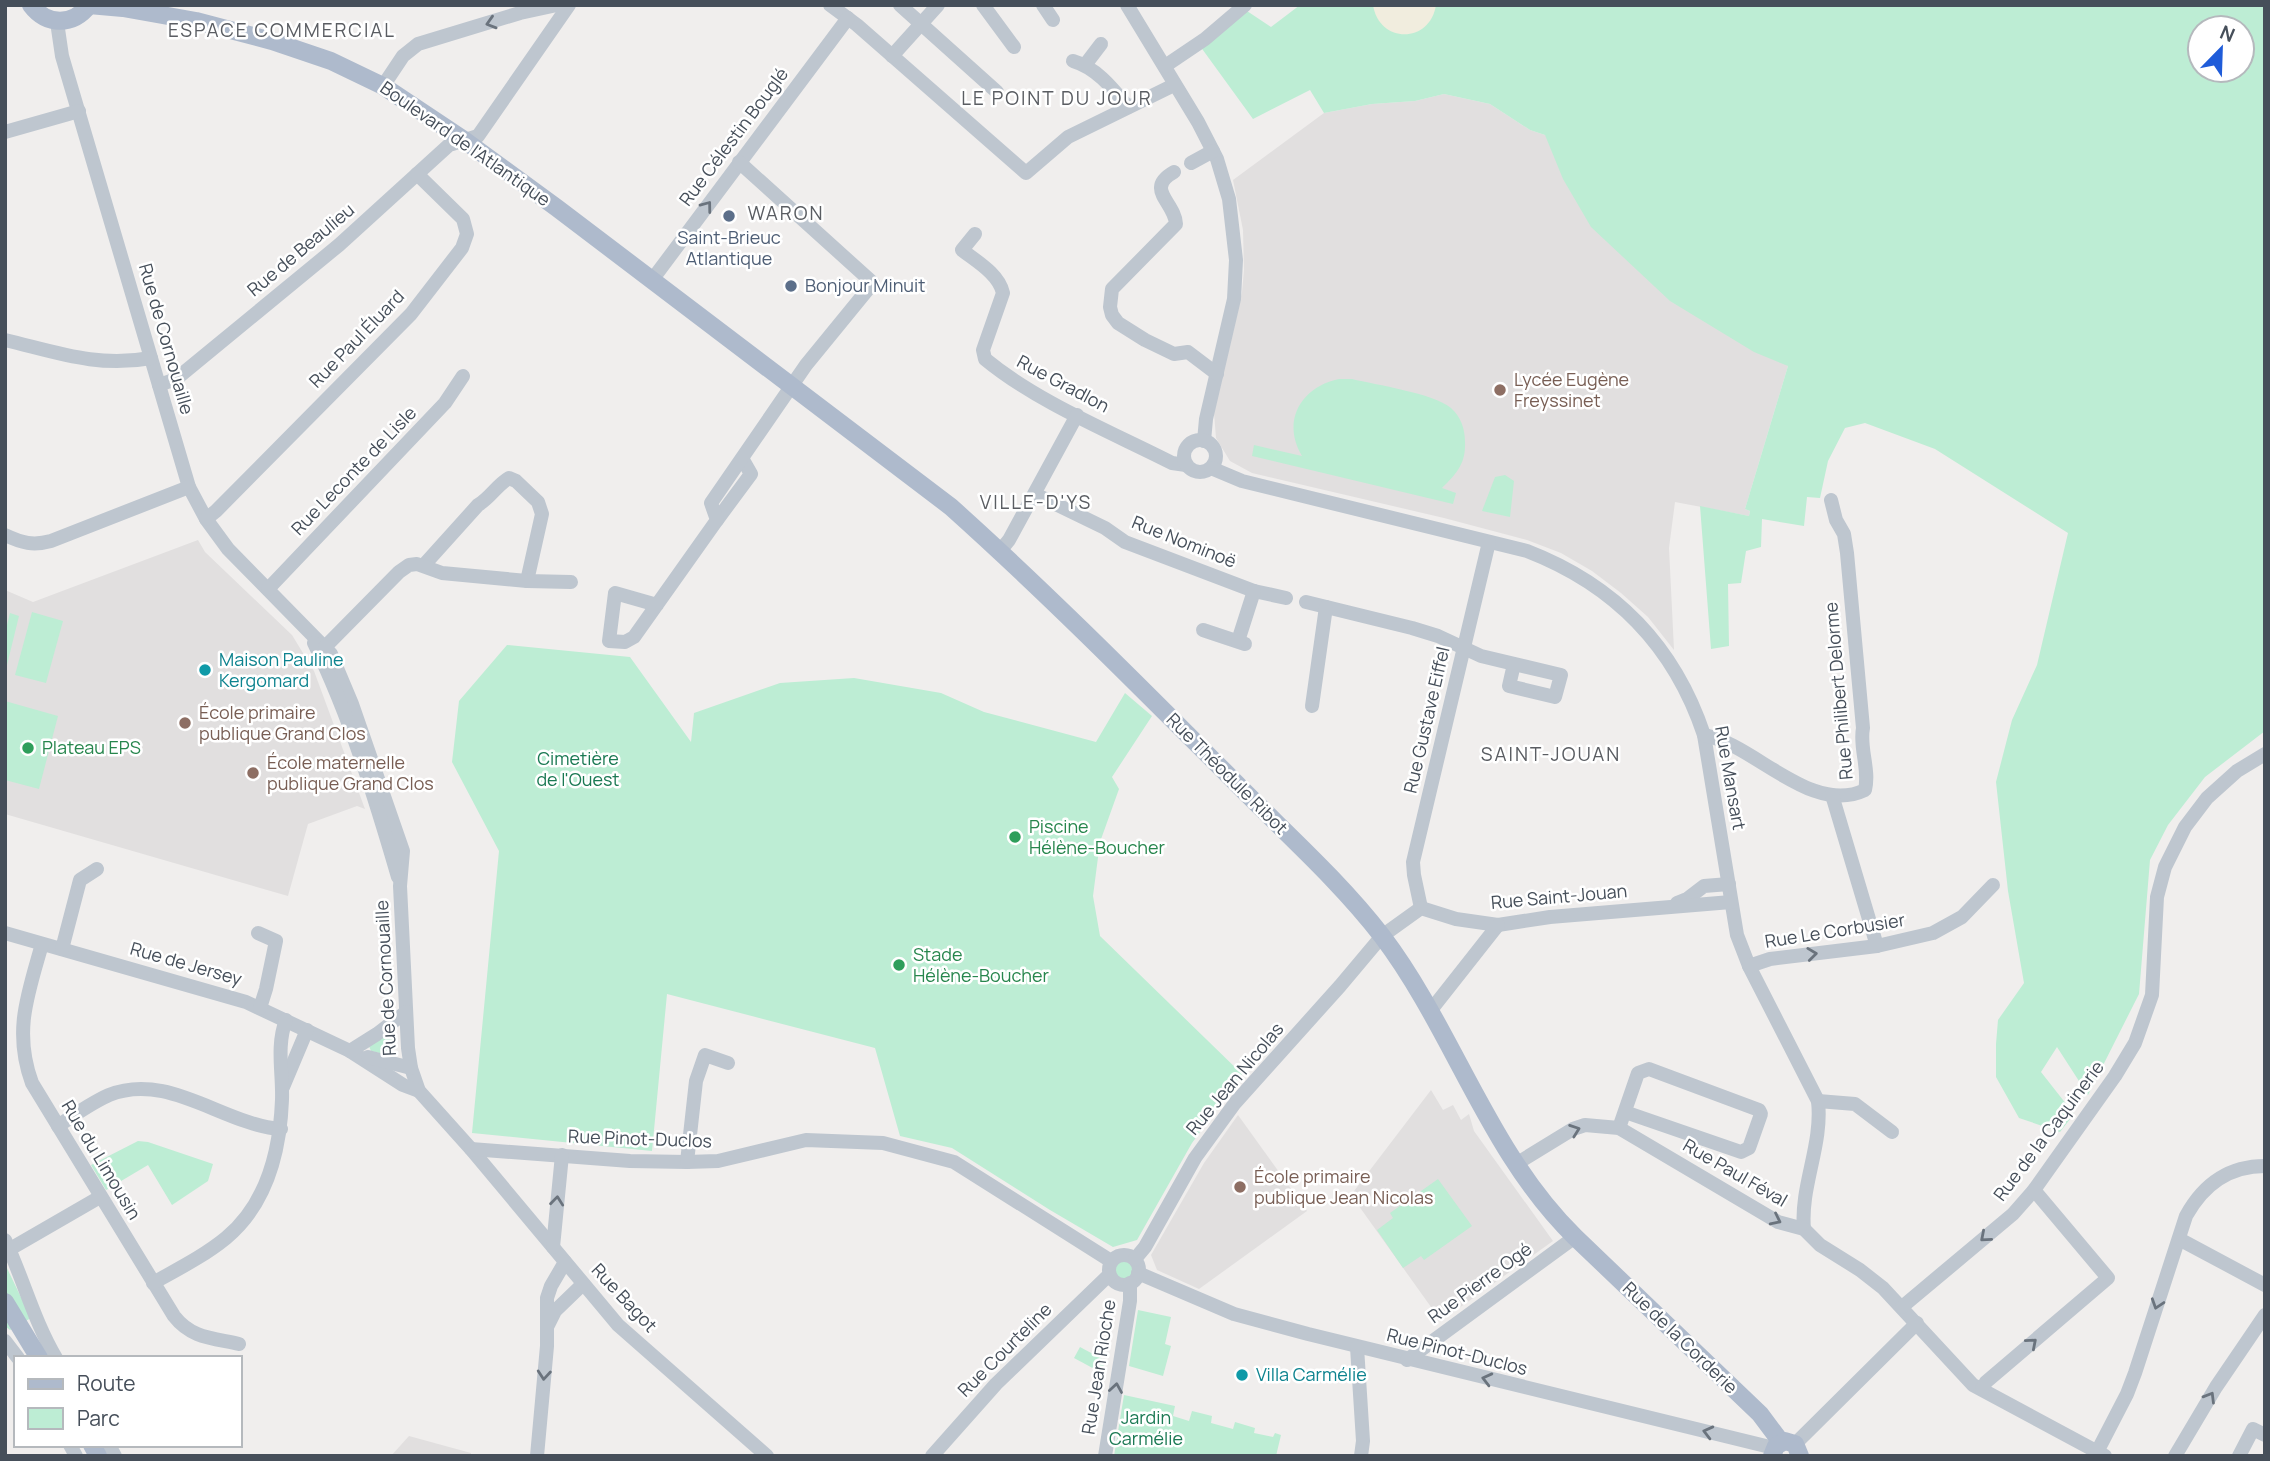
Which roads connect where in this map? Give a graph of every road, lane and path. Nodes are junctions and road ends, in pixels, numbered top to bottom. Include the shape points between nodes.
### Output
1 (31, 5) edge
2 (89, 5) edge
3 (556, 5) edge
4 (569, 5) edge
5 (830, 5) edge
6 (900, 5) edge
7 (938, 5) edge
8 (983, 5) edge
9 (1043, 5) edge
10 (1127, 5) edge
11 (1245, 5) edge
12 (848, 18) junction
13 (1053, 20) dead end
14 (57, 22) junction
15 (921, 23) junction
16 (1101, 44) dead end
17 (1014, 47) dead end
18 (892, 55) junction
19 (1165, 66) junction
20 (1174, 85) junction
21 (383, 86) junction
22 (998, 92) dead end
23 (1128, 107) junction
24 (79, 111) junction
25 (5, 132) edge
26 (464, 140) junction
27 (1213, 151) junction
28 (739, 162) junction
29 (1191, 163) dead end
30 (1174, 172) dead end
31 (417, 174) junction
32 (975, 234) dead end
33 (652, 280) junction
34 (5, 340) edge
35 (151, 358) junction
36 (1216, 373) junction
37 (463, 376) dead end
38 (159, 385) junction
39 (793, 386) junction
40 (1077, 415) junction
41 (1204, 441) junction
42 (1186, 465) junction
43 (1211, 467) junction
44 (189, 487) junction
45 (1035, 494) junction
46 (1830, 500) dead end
47 (206, 519) junction
48 (5, 536) edge
49 (1489, 541) junction
50 (1000, 551) junction
51 (424, 565) junction
52 (527, 581) junction
53 (571, 582) dead end
54 (268, 589) junction
55 (1254, 591) junction
56 (1286, 598) dead end
57 (1306, 603) dead end
58 (657, 605) dead end
59 (1326, 607) junction
60 (307, 629) junction
61 (1203, 630) dead end
62 (324, 647) junction
63 (1463, 649) junction
64 (1514, 664) dead end
65 (1312, 706) dead end
66 (1704, 735) junction
67 (2265, 754) edge
68 (1832, 795) junction
69 (97, 869) dead end
70 (1729, 884) junction
71 (1993, 885) dead end
72 (400, 886) junction
73 (1731, 902) junction
74 (1666, 907) junction
75 (1421, 908) junction
76 (1497, 925) junction
77 (5, 933) edge
78 (258, 933) dead end
79 (1382, 936) junction
80 (42, 944) junction
81 (1877, 946) junction
82 (62, 949) junction
83 (1749, 966) junction
84 (260, 1008) junction
85 (1431, 1010) junction
86 (407, 1012) junction
87 (286, 1020) junction
88 (307, 1030) junction
89 (350, 1051) junction
90 (728, 1063) dead end
91 (411, 1068) junction
92 (282, 1088) junction
93 (419, 1091) junction
94 (1818, 1101) junction
95 (1625, 1112) junction
96 (58, 1126) junction
97 (1619, 1128) junction
98 (281, 1129) junction
99 (1892, 1132) dead end
100 (471, 1149) junction
101 (562, 1155) junction
102 (687, 1162) junction
103 (1516, 1164) junction
104 (2265, 1166) edge
105 (2034, 1190) junction
106 (100, 1197) junction
107 (1804, 1229) junction
108 (1575, 1237) junction
109 (2179, 1239) junction
110 (8, 1244) edge
111 (553, 1247) junction
112 (565, 1262) junction
113 (1110, 1268) junction
114 (1135, 1272) junction
115 (153, 1283) junction
116 (583, 1284) junction
117 (2265, 1285) edge
118 (5, 1302) edge
119 (1902, 1307) junction
120 (2265, 1315) edge
121 (1917, 1323) junction
122 (546, 1328) junction
123 (5, 1341) edge
124 (239, 1344) dead end
125 (1357, 1347) junction
126 (16, 1356) edge
127 (38, 1356) edge
128 (55, 1356) edge
129 (1407, 1360) junction
130 (1982, 1389) junction
131 (2265, 1435) edge
132 (1785, 1449) edge
133 (2101, 1454) edge
134 (537, 1456) edge
135 (767, 1456) edge
136 (932, 1456) edge
137 (1105, 1456) edge
138 (1361, 1456) edge
139 (2175, 1456) edge
140 (2238, 1456) edge

1 - 14 main road via 41,16
2 - 14 main road via 71,20
2 - 21 main road, Boulevard de l'Atlantique via 196,21 272,41 331,61
3 -> 21 street via 418,44 403,56
4 - 26 street, Rue de Beaulieu via 478,136
5 - 12 street
6 - 15 street
7 - 15 street
8 - 17 street
9 - 13 street
10 - 19 street
11 - 19 street
12 - 18 street
12 - 28 street, Rue Célestin Bouglé
14 - 24 street, Rue de Cornouaille
15 - 18 street
15 - 22 street
16 - 23 street via 1079,63
18 - 23 street via 1026,173 1068,136
19 - 20 street
20 - 23 street
20 - 27 street
21 - 26 main road, Boulevard de l'Atlantique
24 - 25 street
24 - 35 street, Rue de Cornouaille
26 - 31 street, Rue de Beaulieu via 449,145
26 - 33 main road, Boulevard de l'Atlantique
27 - 29 street
27 - 36 street via 1229,199 1236,260 1234,299
33 -> 28 street, Rue Célestin Bouglé
28 - 39 street via 873,283
30 - 36 street via 1160,188 1175,224 1112,289 1110,307 1118,323 1145,340 1174,354 1188,352
31 - 38 street, Rue de Beaulieu via 340,245 187,371
31 - 47 street, Rue Paul Éluard via 463,219 467,234 462,248 411,314
32 - 40 street, Rue Gradlon via 962,250 995,277 1003,293 983,349 985,359 1007,378
33 - 39 main road, Boulevard de l'Atlantique
34 - 35 street via 97,362
35 - 38 street, Rue de Cornouaille
36 - 41 street
37 - 54 street, Rue Leconte de Lisle via 445,403
38 - 44 street, Rue de Cornouaille
39 - 50 main road, Rue Théodule Ribot via 951,507
39 - 58 street via 711,503 718,520
40 - 42 street, Rue Gradlon via 1172,463
40 - 45 street
41 - 42 street via 1186,448
41 - 43 street via 1216,453
42 - 43 street via 1200,472
43 - 49 street, Rue Mansart via 1242,481
44 - 47 street, Rue de Cornouaille
44 - 48 street via 51,541 35,545
45 - 50 street
45 - 55 street, Rue Nominoë via 1125,542
46 - 68 street, Rue Philibert Delorme via 1847,553 1867,779 1865,790 1852,797
47 - 54 street, Rue de Cornouaille
49 - 63 street, Rue Gustave Eiffel
49 - 66 street, Rue Mansart via 1551,560 1581,575 1618,603 1660,647 1695,705
50 - 79 main road, Rue Théodule Ribot via 1328,875
51 - 52 street via 442,573
51 - 52 street via 509,478 538,502 542,514
51 - 62 street via 409,565 399,572
52 - 53 street
54 - 60 street, Rue de Cornouaille
55 - 56 street, Rue Nominoë
55 - 61 street via 1241,643
57 - 59 street
59 - 63 street via 1438,636
59 - 65 street
60 - 62 street, Rue de Cornouaille
60 - 72 street, Rue de Cornouaille via 345,716
62 - 72 street, Rue de Cornouaille via 352,704 403,851
63 - 64 street
63 - 75 street, Rue Gustave Eiffel via 1413,862
66 - 68 street, Rue Philibert Delorme via 1723,739 1781,776
66 - 70 street, Rue Mansart
67 - 105 street, Rue de la Caquinerie via 2207,798 2185,827 2165,867 2157,897 2152,995 2135,1043
68 - 81 street
69 - 82 street via 80,880
70 - 73 street, Rue Mansart
70 - 74 street, Rue Saint-Jouan via 1704,886
71 - 81 street, Rue Le Corbusier via 1962,917 1933,933
72 - 86 street, Rue de Cornouaille
73 - 74 street, Rue Saint-Jouan
73 - 83 street, Rue Mansart
74 - 76 street, Rue Saint-Jouan
75 - 76 street, Rue Saint-Jouan
75 - 79 street
76 - 85 street
77 - 80 street, Rue de Jersey
78 - 84 street via 276,941
79 - 85 main road, Rue Théodule Ribot
79 - 114 street, Rue Jean Nicolas via 1229,1111 1195,1158 1144,1247
80 - 82 street, Rue de Jersey
80 - 96 street, Rue du Limousin via 21,1034 32,1083
83 -> 81 street, Rue Le Corbusier via 1770,959
82 - 84 street, Rue de Jersey
83 - 94 street, Rue Mansart
84 - 87 street, Rue de Jersey
85 - 103 main road, Rue Théodule Ribot
86 - 89 street
86 - 91 street, Rue de Cornouaille
87 - 88 street, Rue de Jersey
87 - 92 street
88 - 89 street, Rue de Jersey
88 - 92 street
89 - 91 street, Rue de Jersey
89 - 93 street, Rue de Jersey
90 - 102 street via 705,1055 696,1081
91 - 93 street, Rue de Jersey
92 - 98 street
93 - 100 street, Rue de Jersey
94 - 99 street via 1855,1104
94 - 107 street, Rue Mansart via 1820,1120 1803,1209
95 - 95 street via 1638,1073 1649,1069 1761,1114 1749,1148 1741,1152
95 - 97 street
96 - 98 street via 110,1095 137,1089 174,1094 263,1128
96 - 106 street, Rue du Limousin
103 -> 97 street, Rue Paul Féval via 1573,1129 1585,1125
97 -> 107 street, Rue Paul Féval via 1778,1222
98 - 115 street via 264,1188 244,1221 208,1251
100 - 101 street, Rue Pinot-Duclos
100 - 111 street, Rue Bagot
101 - 102 street, Rue Pinot-Duclos
111 -> 101 street
102 - 113 street, Rue Pinot-Duclos via 718,1161 806,1140 904,1148 954,1162
103 - 108 main road, Rue Théodule Ribot
104 - 109 street via 2232,1171 2203,1191 2186,1216
105 -> 119 street, Rue de la Caquinerie via 2013,1214
130 -> 105 street via 2108,1278
106 - 110 street
106 - 115 street, Rue du Limousin
107 - 119 street, Rue Paul Féval
108 - 129 street, Rue Pierre Ogé
108 - 132 main road, Rue de la Corderie via 1760,1414
109 - 117 street
109 -> 133 street via 2135,1373
110 - 128 street
111 - 112 street, Rue Bagot
112 - 116 street, Rue Bagot
112 - 122 street via 547,1298
113 - 114 street, Rue Pinot-Duclos via 1116,1283
113 - 114 street via 1123,1254
113 - 136 street, Rue Courteline
114 - 125 street, Rue Pinot-Duclos via 1234,1314
137 -> 114 street, Rue Jean Rioche
115 - 124 street, Rue du Limousin via 183,1328
116 - 122 street via 555,1311
116 - 135 street, Rue Bagot via 631,1338
118 - 127 main road
119 - 121 street, Rue Paul Féval
139 -> 120 street
121 - 130 street, Rue Paul Féval via 1963,1375
121 - 132 street
122 -> 134 street
123 - 126 street
125 - 129 street, Rue Pinot-Duclos
125 - 138 street
132 -> 129 street, Rue Pinot-Duclos
130 - 133 street, Rue Paul Féval
131 - 140 street via 2253,1429

